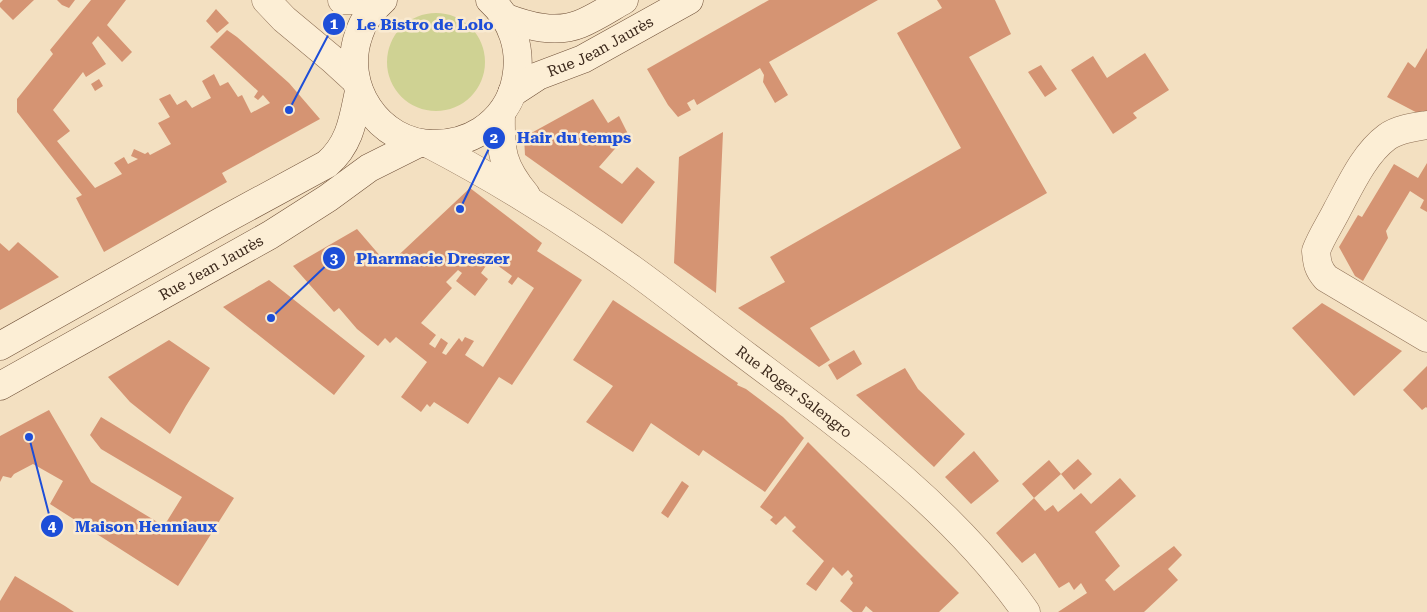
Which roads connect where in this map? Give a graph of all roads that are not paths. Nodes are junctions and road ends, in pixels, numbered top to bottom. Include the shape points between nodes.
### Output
1 (266, 0) edge
2 (342, 0) edge
3 (382, 0) edge
4 (624, 0) edge
5 (689, 0) edge
6 (497, 8) edge
7 (357, 86) junction
8 (507, 103) junction
9 (1427, 126) edge
10 (424, 144) junction
11 (534, 204) junction
12 (1427, 338) edge
13 (0, 346) edge
14 (0, 386) edge
15 (1026, 612) edge

1 - 7 main road via 332,58
2 - 3 main road
3 - 7 main road via 359,32 353,61
4 - 6 main road, Rue Jean Jaurès via 580,24 564,28 526,25
5 - 8 main road, Rue Jean Jaurès via 590,55 538,76
6 - 8 main road, Rue Roger Salengro via 514,35 518,54 518,74
7 - 10 main road, Rue Roger Salengro via 368,109 382,125 399,136
7 - 13 main road via 354,119 347,140 327,164
8 - 10 main road, Rue Jean Jaurès via 486,127 469,137 450,144
8 - 11 main road, Rue Roger Salengro via 501,147 514,181
9 - 12 main road via 1399,131 1387,137 1367,158 1319,244 1316,263 1326,278
10 - 11 main road, Rue Roger Salengro via 480,171
10 - 14 main road, Rue Jean Jaurès via 369,168 270,235
11 - 15 main road, Rue Roger Salengro via 631,269 861,443 944,517 980,554

